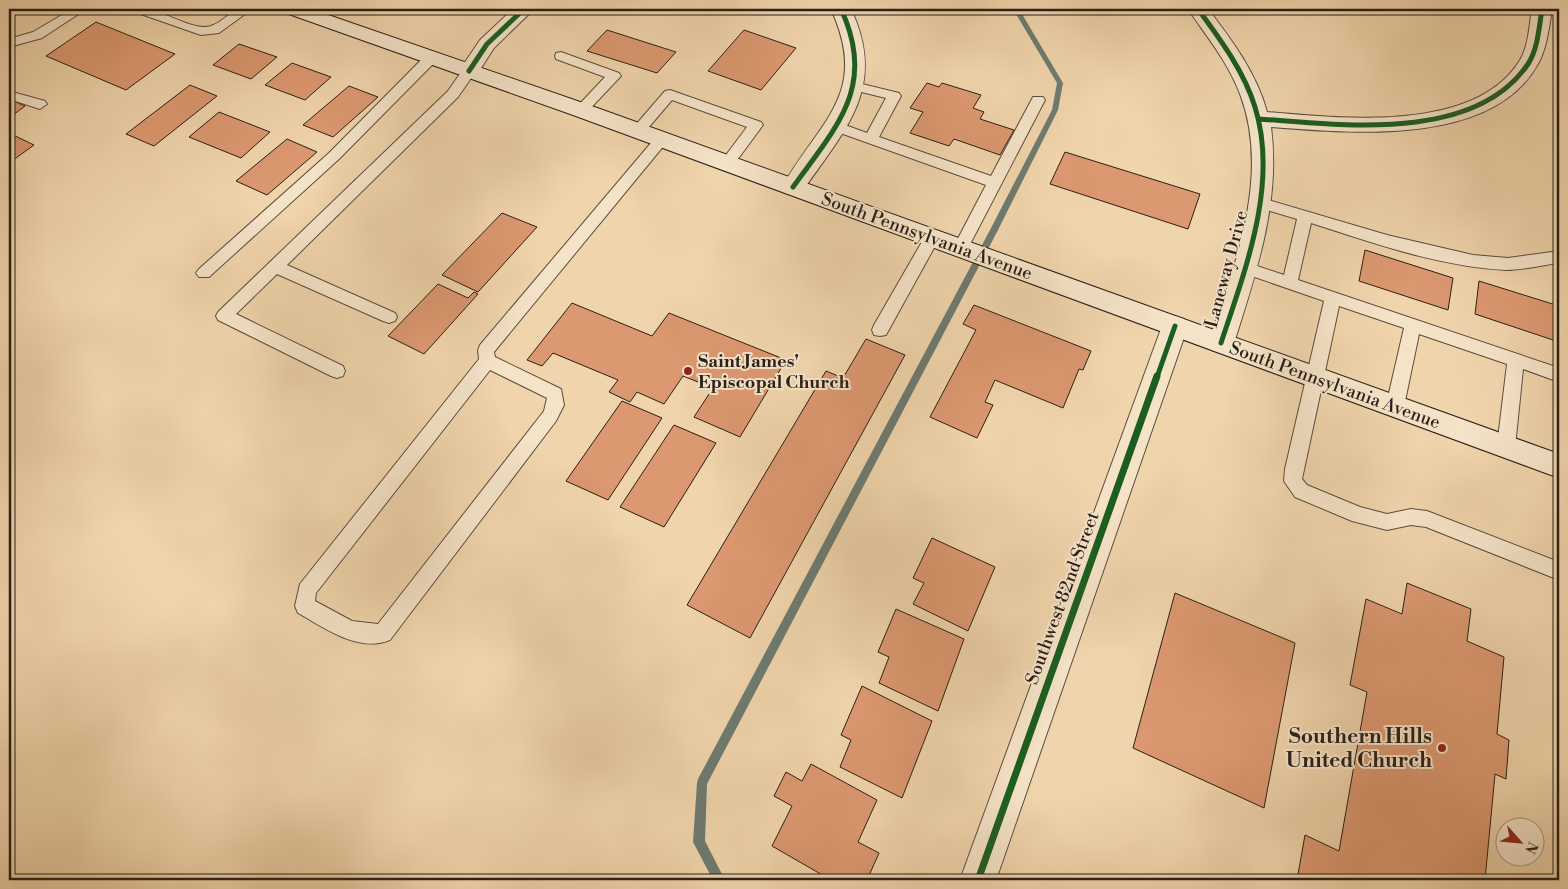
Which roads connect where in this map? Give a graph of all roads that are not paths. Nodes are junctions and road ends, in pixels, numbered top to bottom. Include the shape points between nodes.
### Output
1 (80, 9) edge
2 (139, 9) edge
3 (246, 9) edge
4 (293, 9) edge
5 (524, 9) edge
6 (841, 9) edge
7 (1198, 9) edge
8 (1542, 9) edge
9 (9, 43) edge
10 (561, 56) dead end
11 (432, 57) junction
12 (469, 71) junction
13 (854, 86) junction
14 (9, 95) edge
15 (1038, 100) dead end
16 (40, 104) dead end
17 (581, 110) junction
18 (1259, 120) junction
19 (834, 126) junction
20 (638, 131) junction
21 (871, 139) junction
22 (661, 140) junction
23 (726, 163) junction
24 (995, 183) junction
25 (793, 187) junction
26 (1258, 202) junction
27 (1305, 217) junction
28 (932, 237) junction
29 (961, 248) junction
30 (1559, 258) edge
31 (275, 266) junction
32 (1245, 268) junction
33 (204, 273) dead end
34 (1290, 282) junction
35 (1333, 297) junction
36 (389, 317) dead end
37 (1413, 325) junction
38 (1175, 326) junction
39 (880, 330) dead end
40 (1222, 343) junction
41 (1516, 360) junction
42 (486, 361) junction
43 (337, 371) dead end
44 (1559, 375) edge
45 (1314, 377) junction
46 (1395, 406) junction
47 (1506, 447) junction
48 (1559, 466) edge
49 (1559, 571) edge
50 (978, 880) edge

1 - 9 lane via 39,34
2 - 3 lane via 201,31 215,30
4 - 11 street, South Pennsylvania Avenue
5 - 12 street via 487,44
6 - 13 street via 856,57
7 - 18 street, Laneway Drive via 1230,56
8 - 18 street via 1533,54 1527,66 1503,91 1468,109 1419,122 1391,125
10 - 17 lane via 614,76
11 - 12 street, South Pennsylvania Avenue
11 - 33 lane via 334,156
12 - 17 street, South Pennsylvania Avenue
12 - 31 lane via 453,94
13 - 19 street via 849,103
13 - 21 lane via 894,96
14 - 16 lane
15 - 24 lane
17 - 20 street, South Pennsylvania Avenue
18 - 26 street, Laneway Drive via 1263,148
19 - 21 lane
19 - 25 street
20 - 22 street, South Pennsylvania Avenue
20 - 23 lane via 670,94 756,125
21 - 24 lane
22 - 23 street, South Pennsylvania Avenue
22 - 42 lane via 486,350
23 - 25 street, South Pennsylvania Avenue
24 - 29 lane
25 - 28 street, South Pennsylvania Avenue
26 - 27 lane
26 - 32 street, Laneway Drive
27 - 30 lane via 1473,261 1508,264
27 - 34 lane
28 - 29 street, South Pennsylvania Avenue
28 - 39 lane
29 - 38 street, South Pennsylvania Avenue
31 - 36 lane
31 - 43 lane via 224,316
32 - 34 lane
32 - 40 street, Laneway Drive
34 - 35 lane
35 - 37 lane
35 - 45 lane
37 - 41 lane
37 - 46 lane
38 - 40 street, South Pennsylvania Avenue
38 - 50 street, Southwest 82nd Street
40 - 45 street, South Pennsylvania Avenue
41 - 44 lane
41 - 47 lane
42 - 42 lane via 556,394 550,416 382,633 372,636 356,633 305,606 307,590
45 - 46 street, South Pennsylvania Avenue
45 - 49 lane via 1294,469 1293,481 1301,491 1358,515 1387,522 1411,517 1427,519
46 - 47 street, South Pennsylvania Avenue
47 - 48 street, South Pennsylvania Avenue

